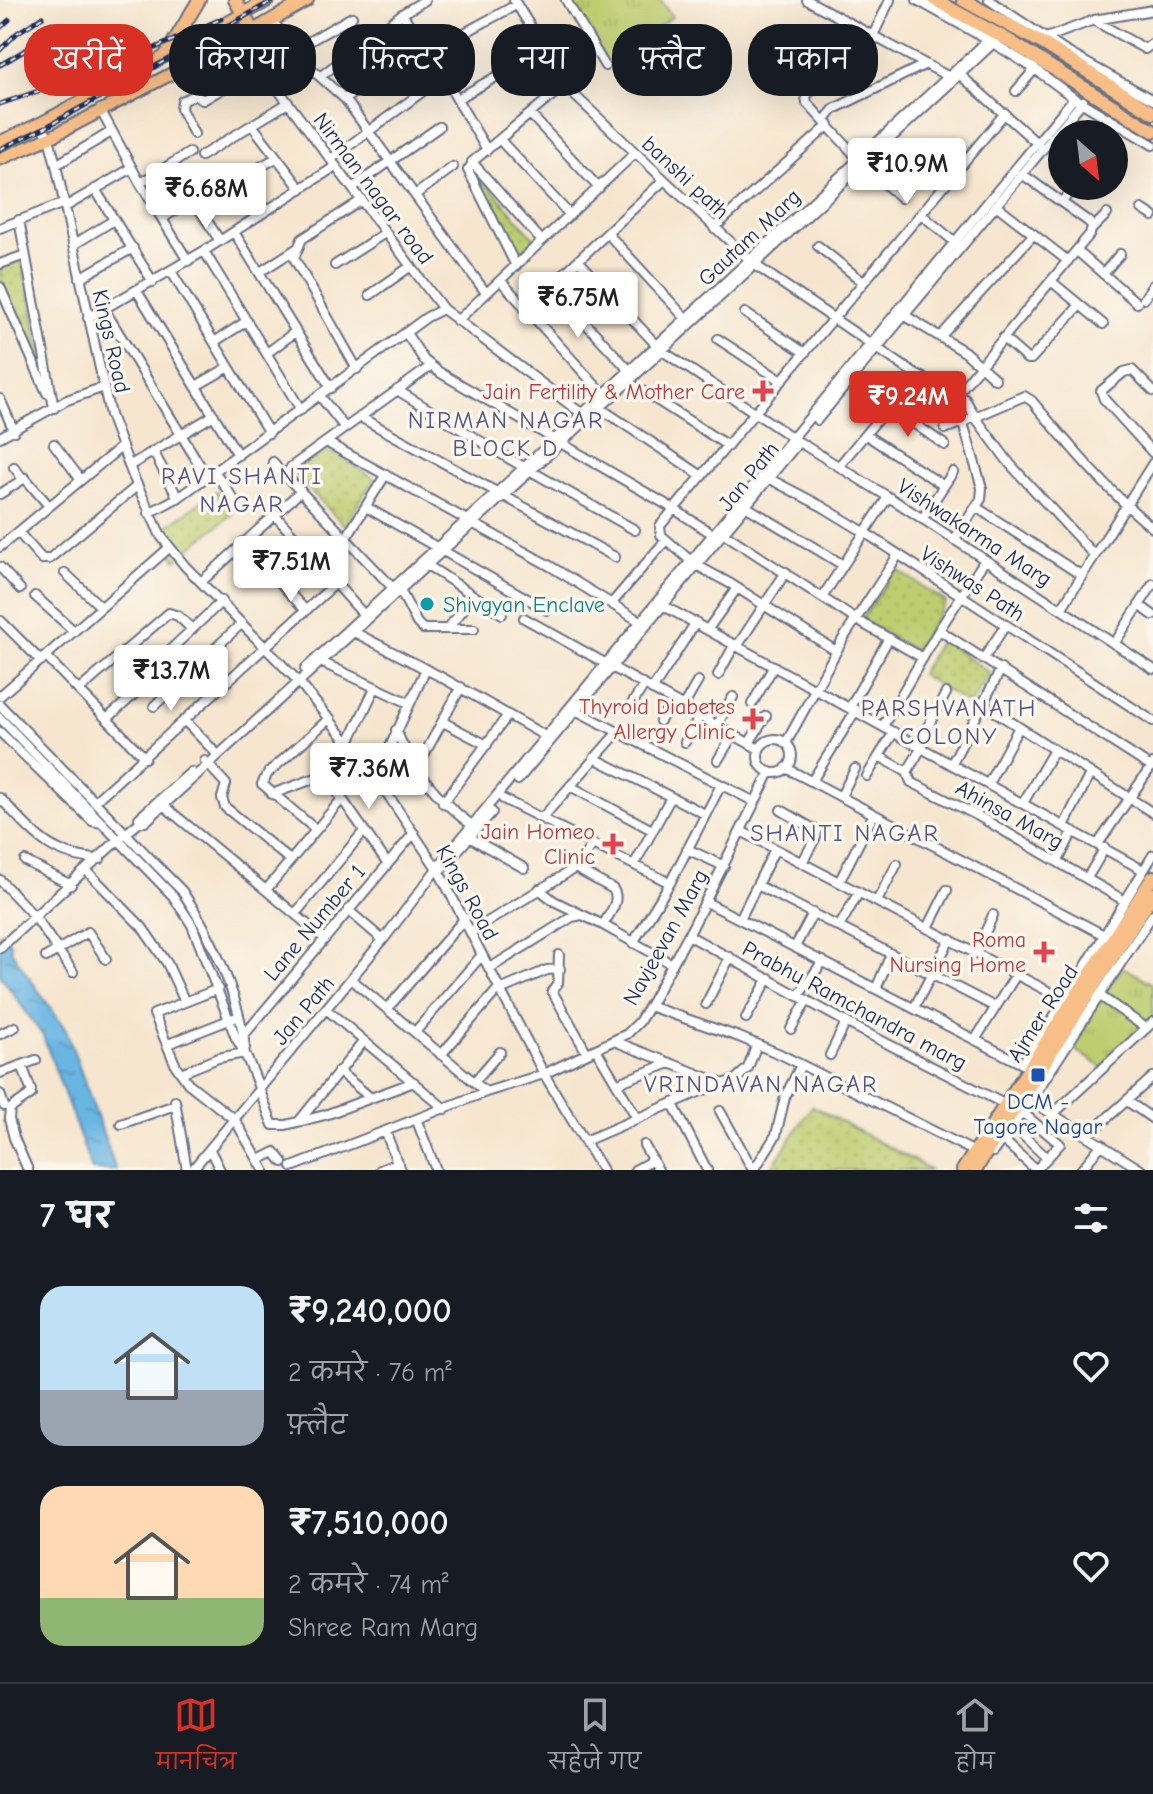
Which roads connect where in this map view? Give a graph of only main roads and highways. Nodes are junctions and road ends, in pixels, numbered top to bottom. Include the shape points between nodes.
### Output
1 (199, 0) edge
2 (235, 0) edge
3 (307, 0) edge
4 (935, 0) edge
5 (963, 0) edge
6 (263, 1) edge
7 (243, 14) junction
8 (272, 20) junction
9 (246, 24) edge
10 (265, 24) edge
11 (166, 55) junction
12 (169, 74) edge
13 (1153, 113) edge
14 (1153, 131) edge
15 (0, 142) edge
16 (0, 159) edge
17 (1148, 874) edge
18 (1153, 894) edge
19 (1023, 1096) junction
20 (963, 1170) edge
21 (975, 1170) edge

1 - 11 highway
2 - 7 highway
3 - 8 highway
4 - 14 highway
5 - 13 highway via 1044,41
6 - 7 highway
6 - 8 highway
7 - 9 highway
7 - 11 main road
8 - 10 highway
11 - 15 main road
12 - 16 main road
17 - 19 highway, Ajmer Road via 1026,1066
18 - 19 highway, Ajmer Road via 1096,993
19 - 20 highway, Ajmer Road via 1006,1105
19 - 21 highway, Ajmer Road

